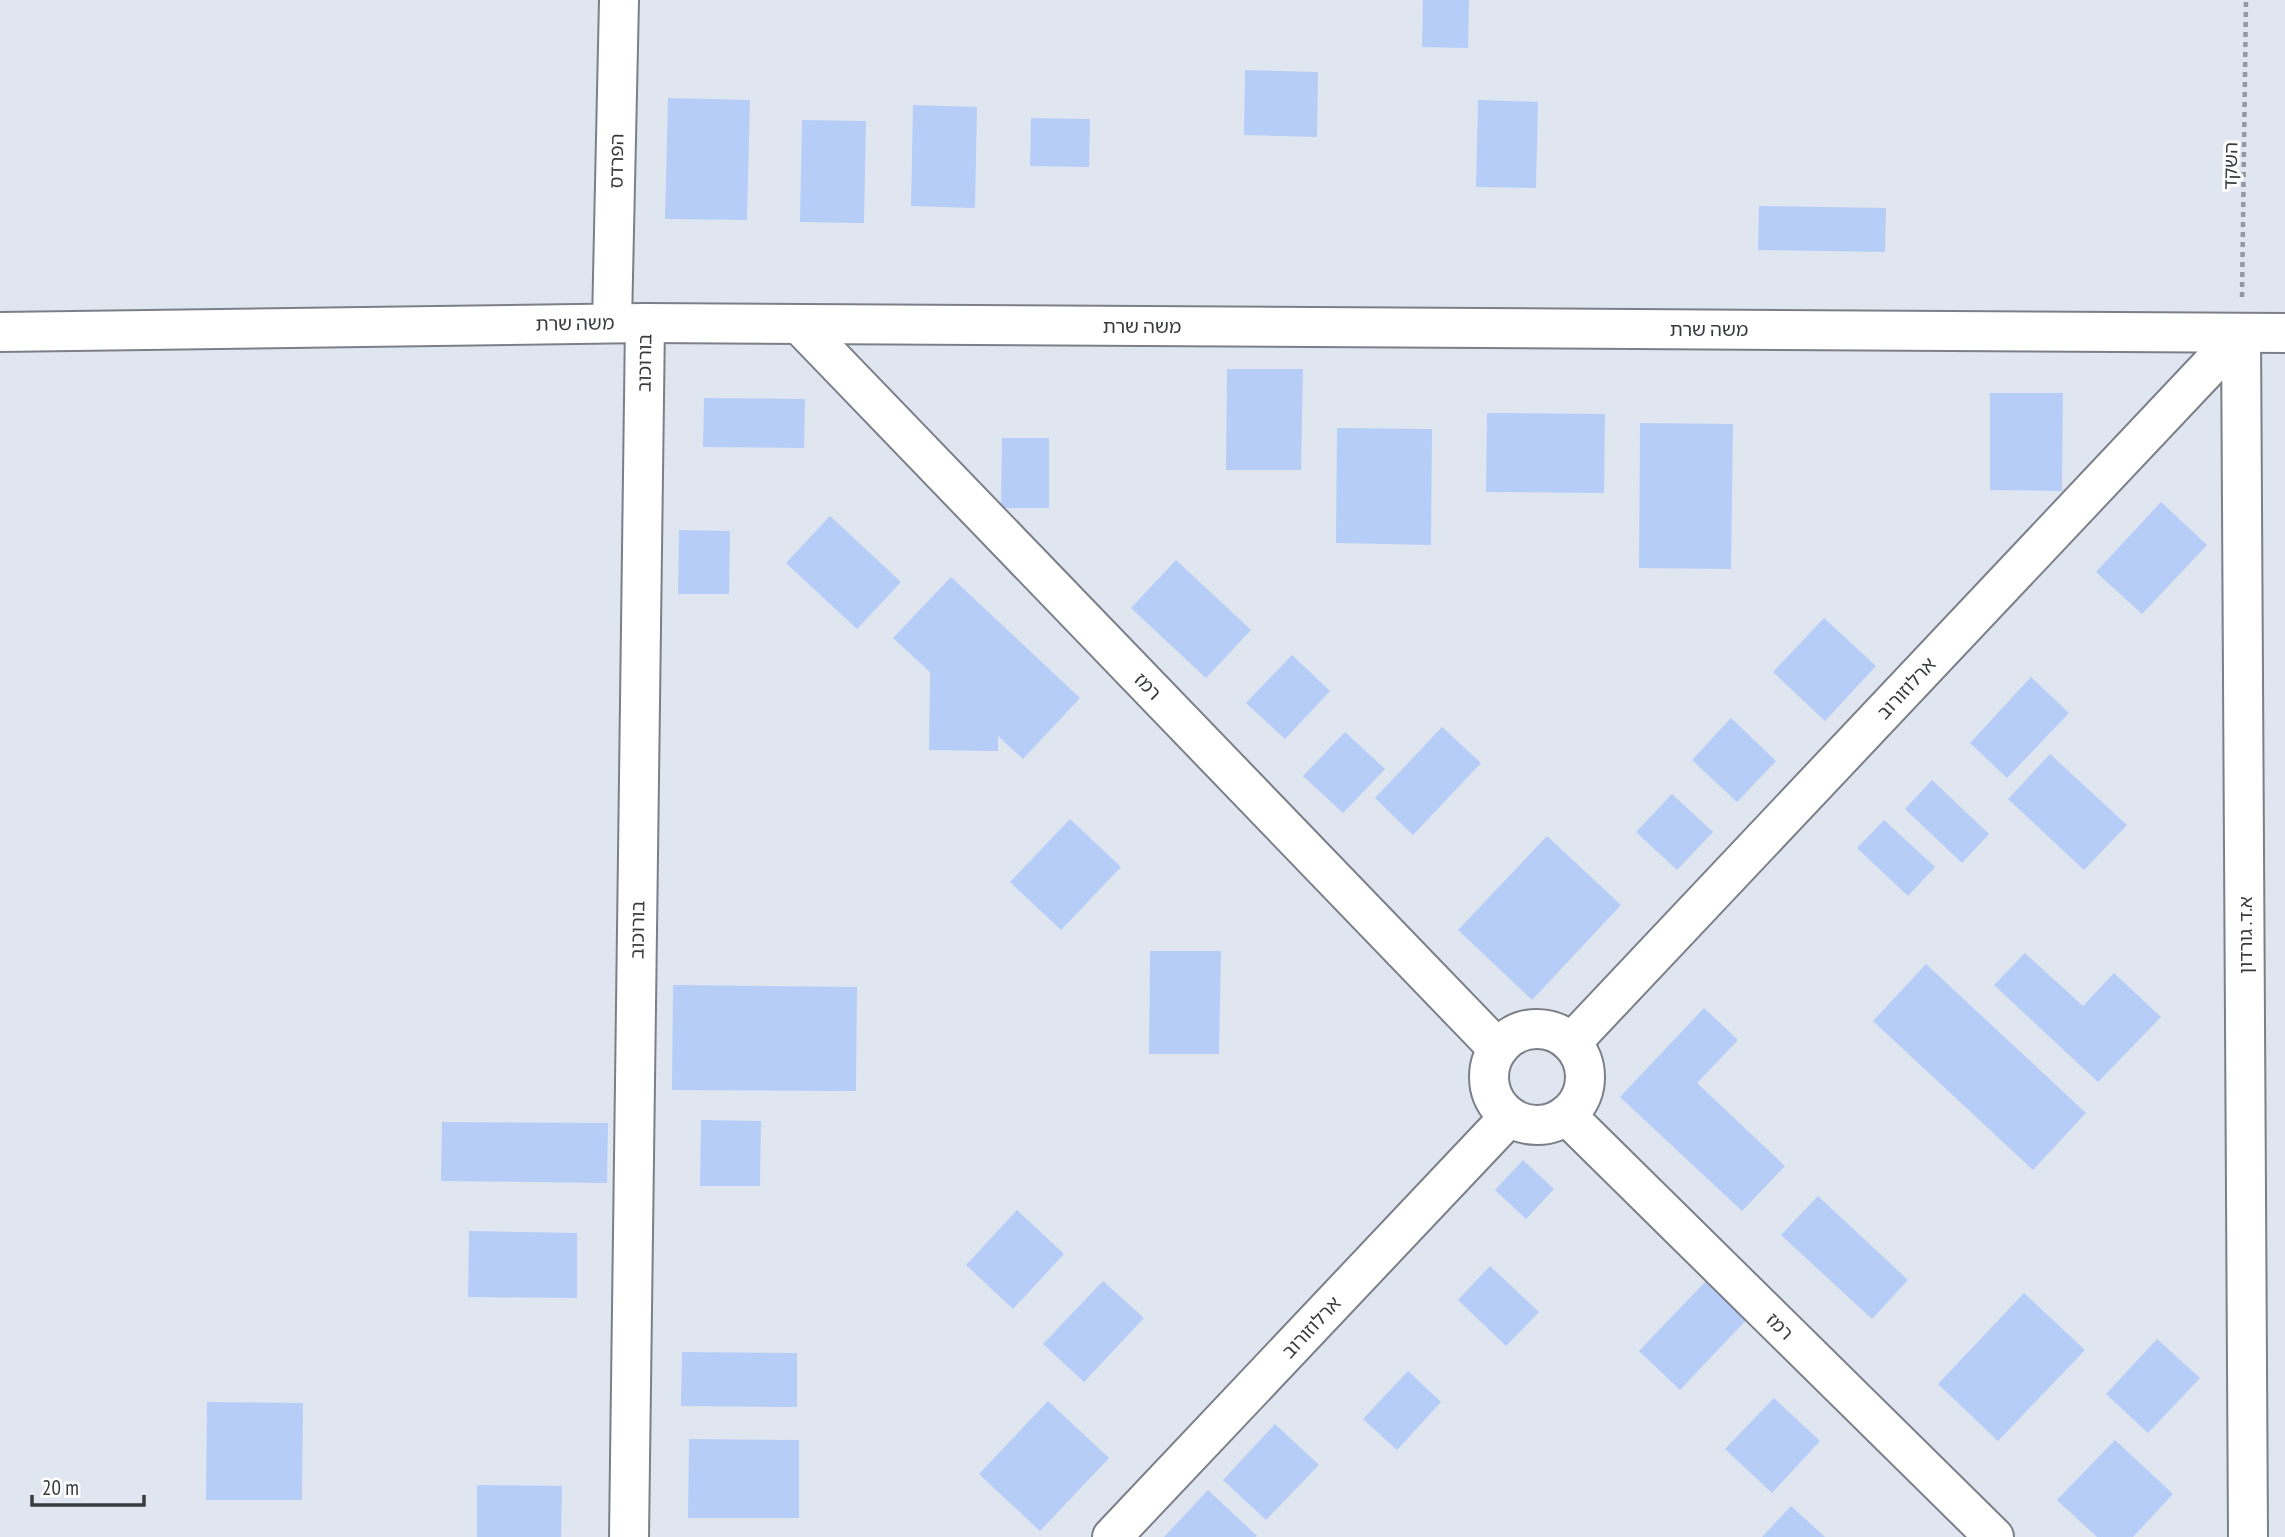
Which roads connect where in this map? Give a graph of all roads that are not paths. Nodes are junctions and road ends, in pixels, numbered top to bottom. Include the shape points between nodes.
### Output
1 (619, 0) edge
2 (628, 323) junction
3 (799, 324) junction
4 (0, 332) edge
5 (2241, 333) junction
6 (2285, 333) edge
7 (1571, 1043) junction
8 (1498, 1049) junction
9 (1566, 1115) junction
10 (1509, 1117) junction
11 (629, 1537) edge
12 (1112, 1537) edge
13 (1994, 1537) edge
14 (2248, 1537) edge

1 - 2 street, הפרדס
2 - 3 street, משה שרת
2 - 4 street, משה שרת
2 - 11 street, בורוכוב
3 - 5 street, משה שרת
3 - 8 street, רמז
5 - 6 street, משה שרת
5 - 7 street, ארלוזורוב
5 - 14 street, א.ד. גורדון
7 - 8 street via 1542,1029 1525,1031
7 - 9 street via 1581,1057 1584,1089
8 - 10 street via 1491,1062 1491,1092
9 - 10 street via 1538,1125
9 - 13 street, רמז
10 - 12 street, ארלוזורוב

